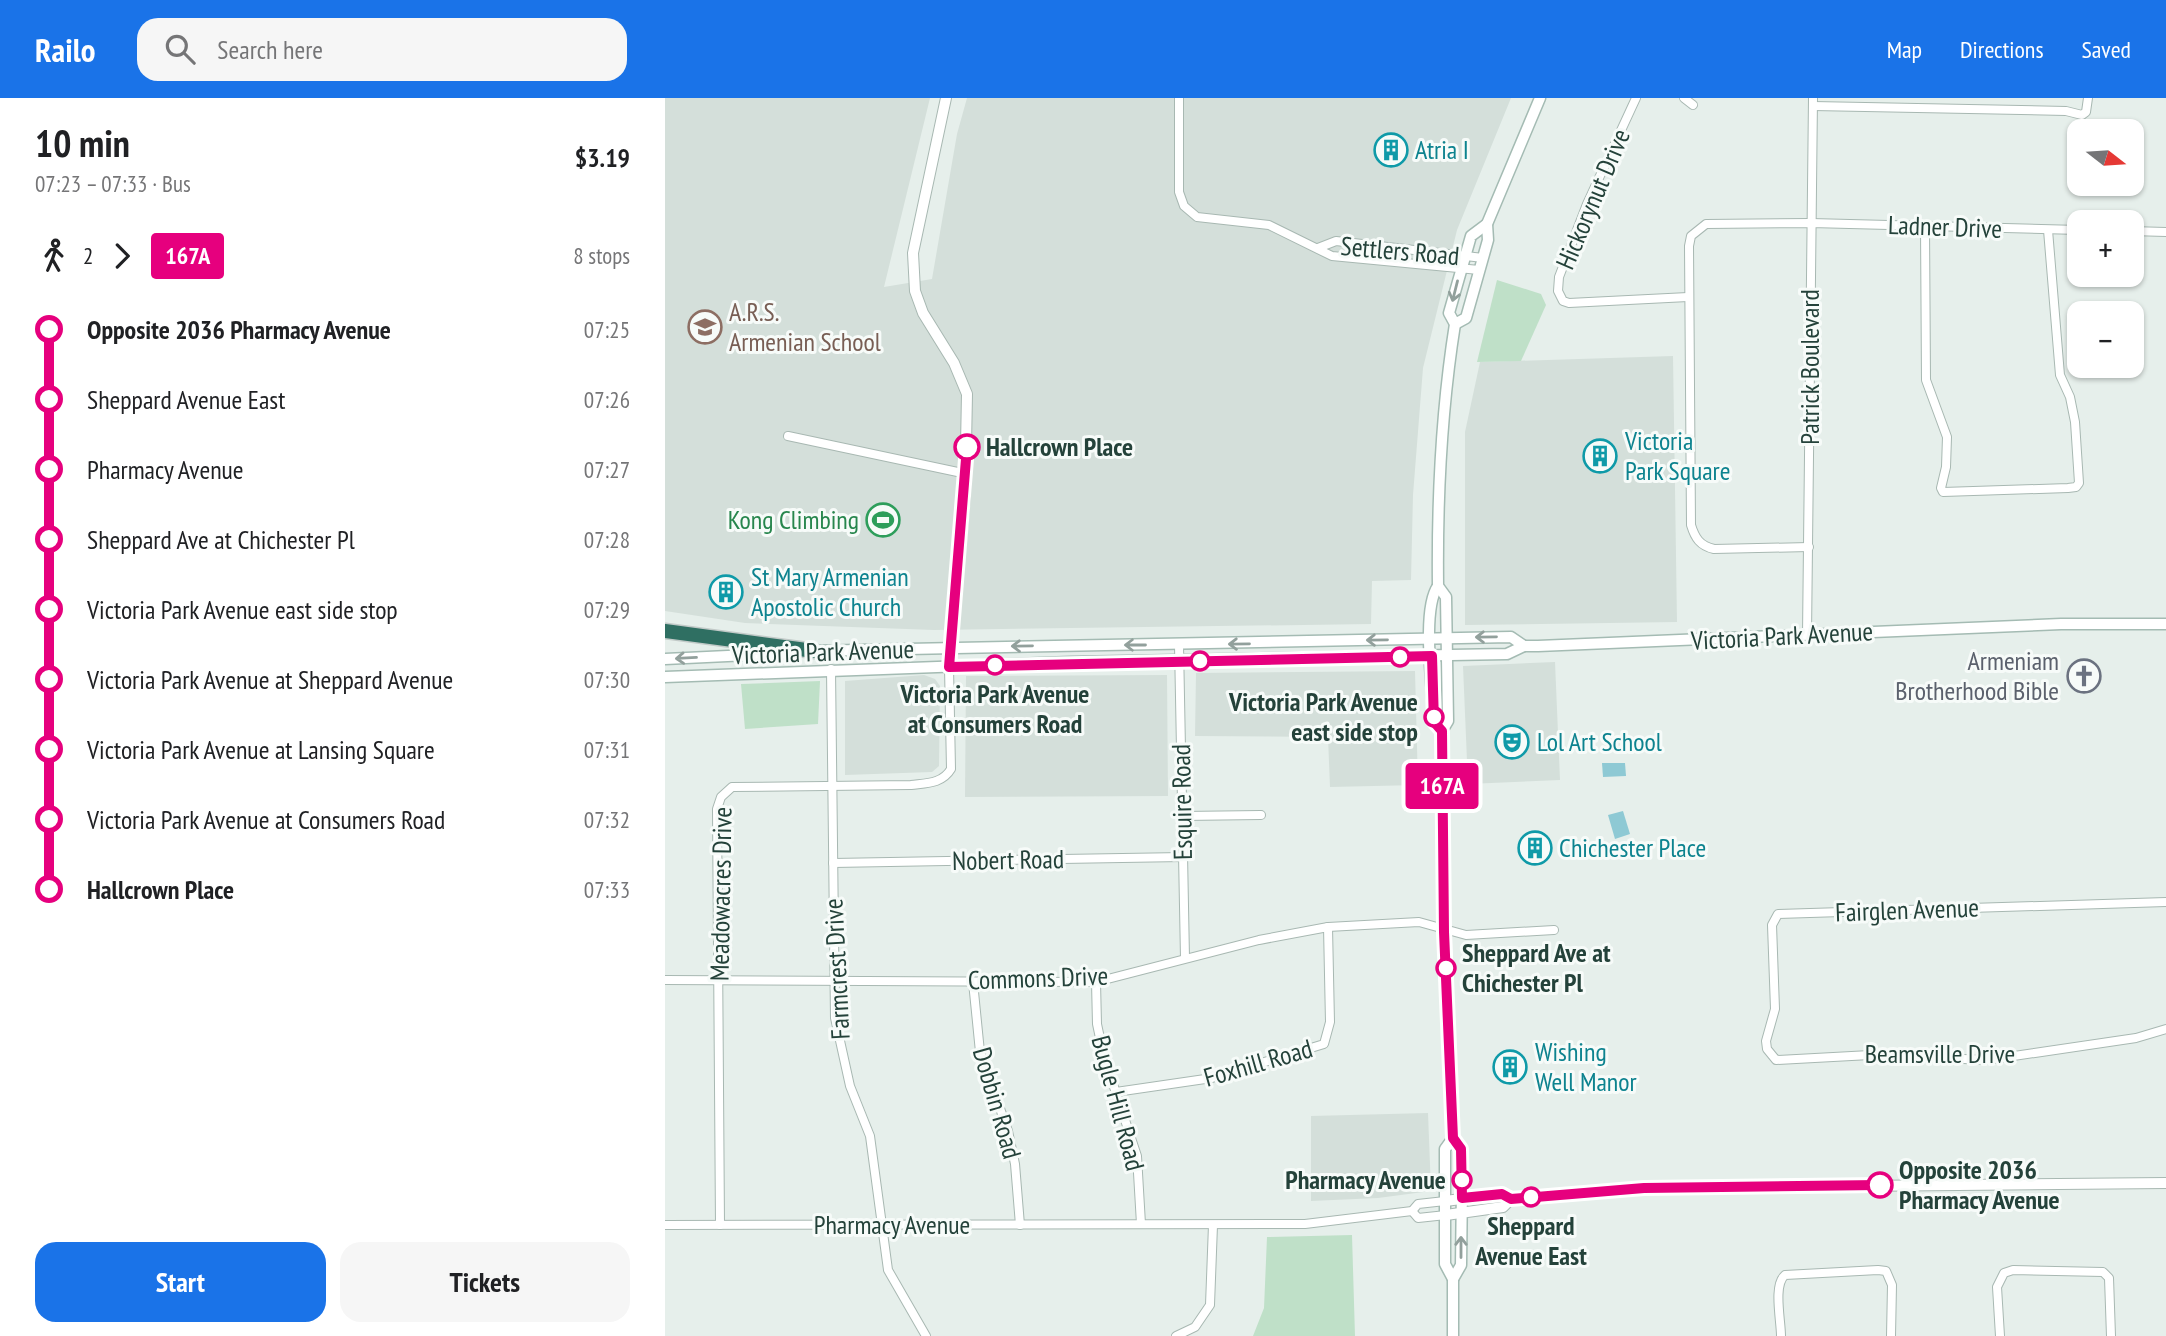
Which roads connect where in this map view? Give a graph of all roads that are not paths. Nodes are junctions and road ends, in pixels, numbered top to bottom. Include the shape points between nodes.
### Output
1 (946, 98) edge
2 (1179, 98) edge
3 (1539, 98) edge
4 (1636, 98) edge
5 (1684, 98) edge
6 (2088, 98) edge
7 (1813, 102) edge
8 (1693, 105) dead end
9 (1811, 223) junction
10 (1487, 224) junction
11 (1924, 226) junction
12 (2048, 230) junction
13 (2067, 230) edge
14 (2144, 231) edge
15 (2166, 232) edge
16 (1318, 248) junction
17 (1464, 257) junction
18 (1481, 264) junction
19 (1460, 269) junction
20 (1688, 297) junction
21 (1455, 324) junction
22 (788, 436) dead end
23 (967, 474) junction
24 (1809, 547) junction
25 (1438, 586) junction
26 (2166, 624) edge
27 (665, 631) edge
28 (1807, 635) junction
29 (1431, 638) junction
30 (1445, 638) junction
31 (1179, 645) junction
32 (1524, 646) junction
33 (950, 648) junction
34 (814, 651) junction
35 (1432, 656) junction
36 (1445, 656) junction
37 (665, 660) edge
38 (1179, 662) junction
39 (949, 667) junction
40 (831, 669) junction
41 (665, 677) edge
42 (1442, 731) junction
43 (832, 785) junction
44 (1261, 815) dead end
45 (1183, 816) junction
46 (1183, 857) junction
47 (833, 863) junction
48 (2166, 902) edge
49 (1328, 927) junction
50 (1555, 930) dead end
51 (1444, 932) junction
52 (1185, 958) junction
53 (834, 980) junction
54 (665, 981) edge
55 (718, 981) junction
56 (973, 982) junction
57 (1096, 982) junction
58 (2166, 1029) edge
59 (1766, 1041) joint
60 (1115, 1092) junction
61 (1453, 1138) junction
62 (2166, 1183) edge
63 (1462, 1198) junction
64 (1511, 1199) junction
65 (1445, 1201) junction
66 (1412, 1212) junction
67 (1462, 1213) junction
68 (1446, 1215) junction
69 (1141, 1224) junction
70 (720, 1225) junction
71 (882, 1225) junction
72 (1020, 1225) junction
73 (1213, 1225) junction
74 (665, 1226) edge
75 (1453, 1279) junction
76 (926, 1336) edge
77 (1176, 1336) edge
78 (1453, 1336) edge
79 (1781, 1336) edge
80 (1891, 1336) edge
81 (2000, 1336) edge
82 (2111, 1336) edge

1 - 23 street, Meadowacres Drive via 913,253 915,291 967,394
2 - 16 street, Settlers Road via 1179,192 1184,206 1197,217 1269,225
3 - 10 main road
4 - 20 street, Hickorynut Drive via 1587,204 1558,291 1569,303
5 - 8 street
6 - 7 street via 2087,112 2082,115
7 - 9 street, Patrick Boulevard
9 - 11 street, Ladner Drive
9 - 20 street, Ladner Drive via 1700,227 1689,246
9 - 24 street, Patrick Boulevard
10 - 17 main road via 1471,236
10 - 18 main road
11 - 12 street, Ladner Drive
11 - 12 street via 1926,380 1947,437 1943,492 2068,488 2079,483 2075,422 2060,375
12 - 13 street, Ladner Drive
14 - 15 street
16 - 17 street, Settlers Road via 1336,242
16 - 19 street, Settlers Road via 1332,256
17 - 18 street, Settlers Road
17 - 19 main road
18 - 19 street, Settlers Road
18 - 21 main road via 1466,318
19 -> 21 main road via 1449,313
20 - 24 street via 1691,525 1695,537 1714,549
21 - 25 main road via 1438,472
22 - 23 street
23 - 33 street, Meadowacres Drive
24 - 28 street, Patrick Boulevard
25 - 29 main road via 1431,596
25 - 30 main road via 1445,597
26 - 28 main road, Victoria Park Avenue
27 - 34 highway
28 - 32 main road, Victoria Park Avenue
29 - 30 main road, Victoria Park Avenue
29 -> 31 main road, Victoria Park Avenue
29 - 35 main road
32 -> 30 main road, Victoria Park Avenue via 1511,637
30 - 36 main road
31 -> 33 main road, Victoria Park Avenue
31 - 38 street, Esquire Road
32 - 36 main road, Victoria Park Avenue via 1507,654
33 - 34 main road, Victoria Park Avenue
33 - 39 street, Meadowacres Drive
34 -> 37 main road, Victoria Park Avenue
35 - 36 main road, Victoria Park Avenue
35 - 38 main road, Victoria Park Avenue
35 - 42 main road via 1434,722
36 - 42 main road via 1448,721
38 - 39 main road, Victoria Park Avenue
38 - 45 street, Esquire Road
39 - 40 main road, Victoria Park Avenue
39 - 43 street, Meadowacres Drive via 951,769 947,776 911,785
40 - 41 main road, Victoria Park Avenue
40 - 43 street, Farmcrest Drive
42 - 51 main road
43 - 47 street, Farmcrest Drive
43 - 55 street, Meadowacres Drive via 732,787 721,797 717,809
44 - 45 street
45 - 46 street, Esquire Road
46 - 47 street, Nobert Road
46 - 52 street, Esquire Road
47 - 53 street, Farmcrest Drive
48 - 59 street, Fairglen Avenue via 1778,915 1772,925 1775,1019
49 - 51 street, Commons Drive via 1419,922
49 - 52 street, Commons Drive
49 - 60 street, Foxhill Road via 1330,1022 1324,1044 1212,1078
50 - 51 street
51 - 61 main road
52 - 57 street, Commons Drive
53 - 55 street, Commons Drive
53 - 56 street, Commons Drive
53 - 71 street, Farmcrest Drive via 841,1051 870,1136
54 - 55 street, Commons Drive
55 - 70 street, Meadowacres Drive
56 - 57 street, Commons Drive
56 - 72 street, Dobbin Road via 981,1052 1015,1164
57 - 60 street, Bugle Hill Road via 1097,1024
58 - 59 street, Beamsville Drive via 2136,1038 1987,1060 1870,1055 1776,1060
60 - 69 street, Bugle Hill Road via 1136,1156
61 - 63 main road via 1461,1149
61 - 65 main road via 1445,1149
62 - 64 street, Pharmacy Avenue via 1644,1188
63 - 64 street, Pharmacy Avenue via 1502,1194
63 - 65 street, Pharmacy Avenue
63 - 67 main road
64 - 67 street, Pharmacy Avenue via 1503,1207
65 - 66 street, Pharmacy Avenue via 1418,1205
65 - 68 main road
66 - 68 street, Pharmacy Avenue via 1418,1218
66 - 73 street, Pharmacy Avenue via 1305,1224
67 - 68 street, Pharmacy Avenue
75 -> 67 main road via 1461,1265
68 - 75 main road via 1445,1264
69 - 72 street, Pharmacy Avenue
69 - 73 street, Pharmacy Avenue
70 - 71 street, Pharmacy Avenue
70 - 74 street, Pharmacy Avenue
71 - 72 street, Pharmacy Avenue
71 - 76 street, Farmcrest Drive via 890,1276
73 - 77 street via 1210,1305 1195,1326
75 - 78 main road
79 - 80 street via 1778,1288 1785,1275 1878,1270 1886,1271 1892,1285
81 - 82 street via 1997,1287 2004,1273 2013,1270 2103,1272 2109,1278

